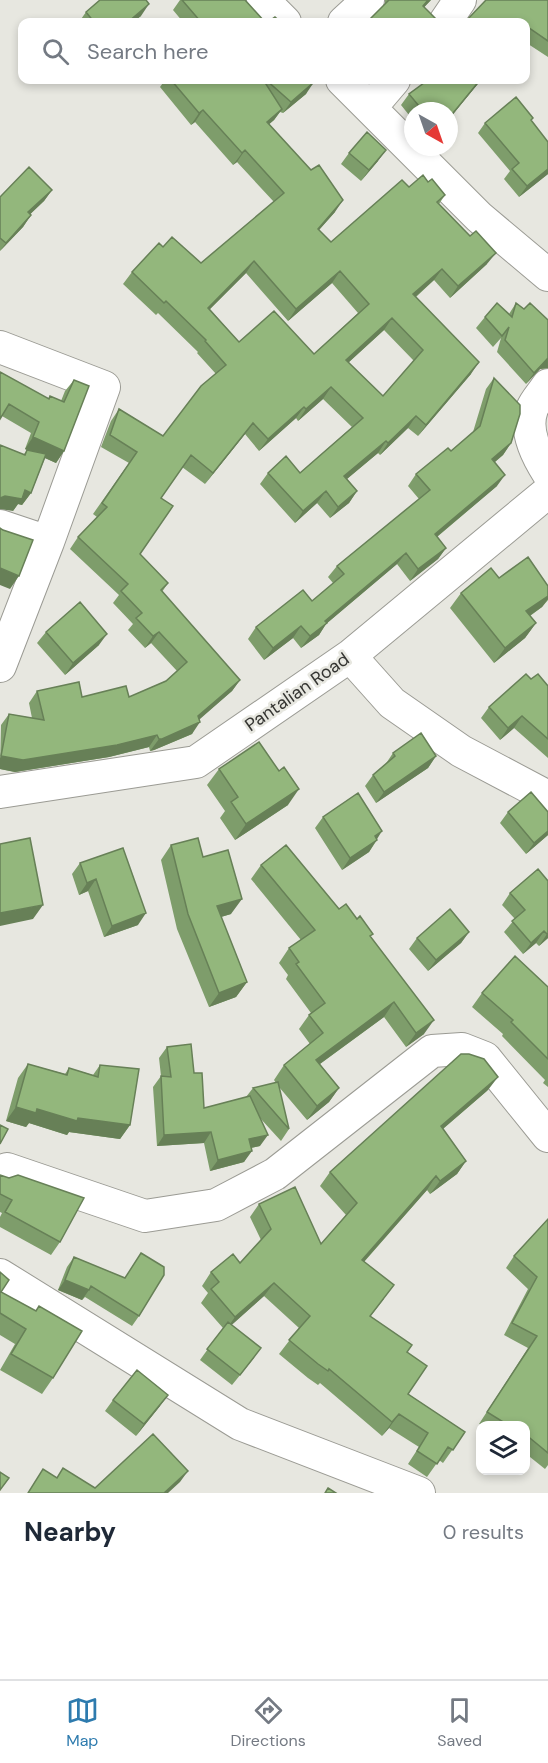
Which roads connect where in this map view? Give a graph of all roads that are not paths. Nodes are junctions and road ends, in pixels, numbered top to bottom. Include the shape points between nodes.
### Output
1 (263, 0) edge
2 (368, 0) edge
3 (460, 0) edge
4 (281, 18) edge
5 (348, 18) edge
6 (448, 18) edge
7 (346, 84) edge
8 (391, 84) edge
9 (371, 107) junction
10 (548, 275) edge
11 (0, 347) edge
12 (548, 385) edge
13 (548, 473) edge
14 (548, 492) edge
15 (0, 526) edge
16 (48, 542) junction
17 (350, 656) junction
18 (0, 666) edge
19 (0, 792) edge
20 (548, 797) edge
21 (548, 1136) edge
22 (0, 1173) edge
23 (0, 1275) edge
24 (418, 1493) edge

1 - 4 street
2 - 5 street
3 - 6 street
7 - 9 street
8 - 9 street
9 - 10 street via 479,217
11 - 16 street via 104,387
12 - 13 street via 531,410 529,430
14 - 17 street, Pantalian Road
15 - 16 street
16 - 18 street
17 - 19 street, Pantalian Road via 196,762
17 - 20 street via 392,703 461,751
21 - 22 street via 485,1059 462,1049 432,1051 275,1174 216,1205 145,1216 7,1169
23 - 24 street via 240,1424

